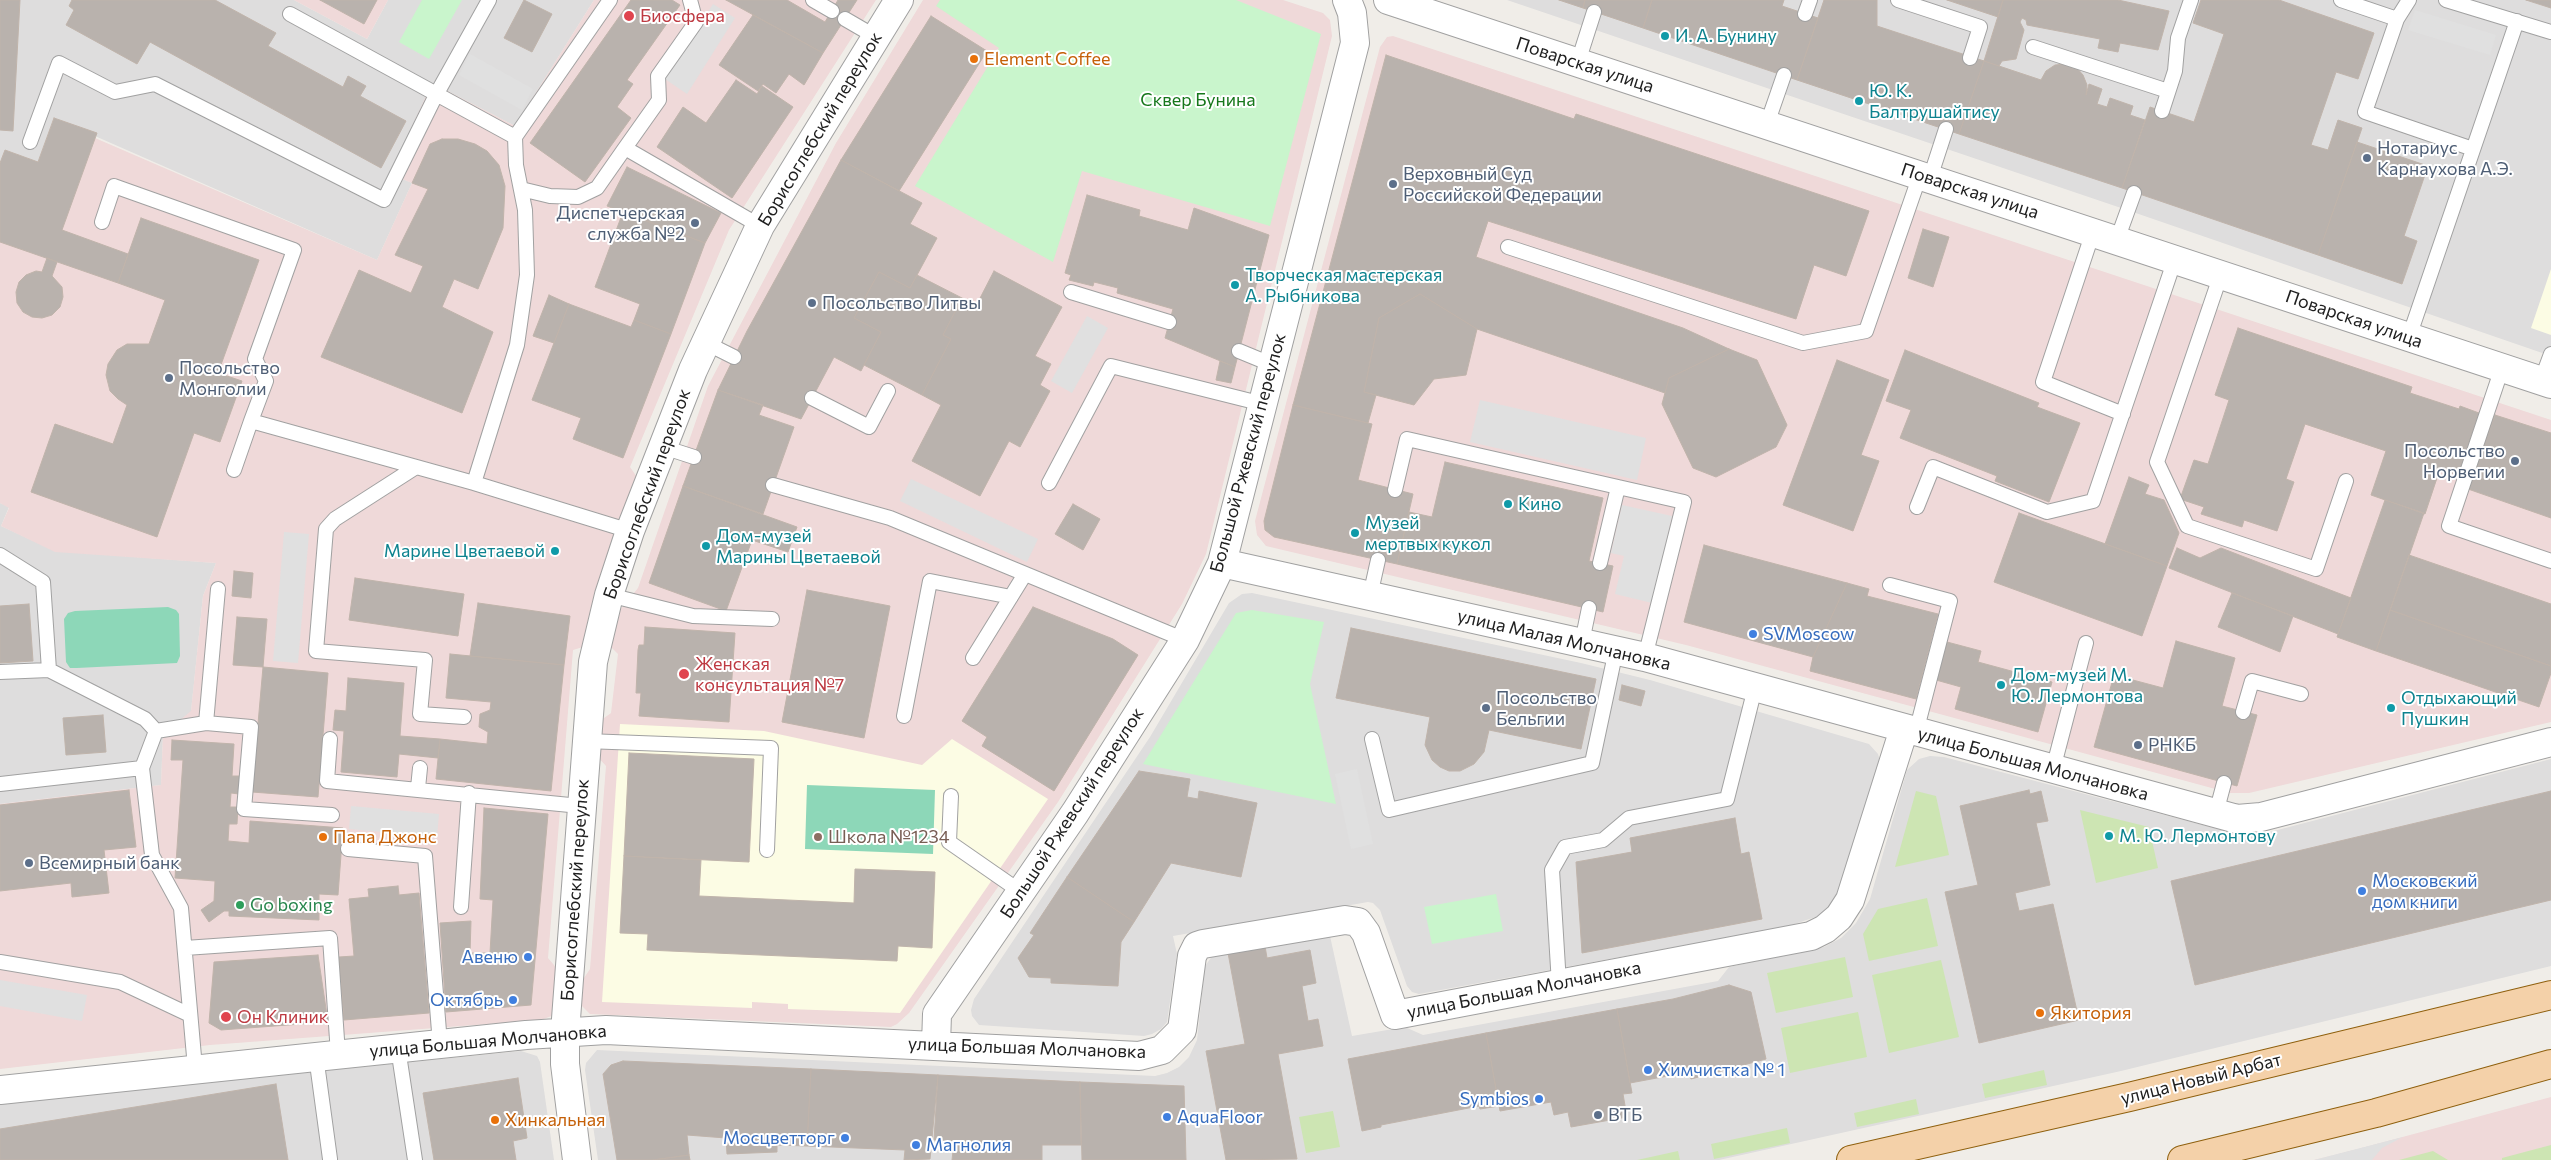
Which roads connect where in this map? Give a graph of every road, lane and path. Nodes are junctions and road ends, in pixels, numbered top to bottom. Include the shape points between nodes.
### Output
1 (489, 0) edge
2 (610, 0) edge
3 (690, 0) edge
4 (813, 0) edge
5 (899, 0) edge
6 (1347, 0) edge
7 (1388, 0) edge
8 (1810, 0) edge
9 (1898, 0) edge
10 (2191, 0) edge
11 (2341, 0) edge
12 (2409, 0) edge
13 (2446, 0) edge
14 (832, 11) dead end
15 (1594, 12) dead end
16 (290, 14) dead end
17 (1805, 14) dead end
18 (845, 19) dead end
19 (2397, 19) junction
20 (2517, 21) junction
21 (2551, 32) edge
22 (876, 37) junction
23 (2033, 47) dead end
24 (1970, 58) dead end
25 (1578, 62) junction
26 (1784, 75) dead end
27 (2168, 91) junction
28 (436, 95) junction
29 (2162, 110) dead end
30 (1767, 124) junction
31 (1946, 129) dead end
32 (516, 137) junction
33 (30, 142) dead end
34 (625, 148) junction
35 (2474, 149) junction
36 (1925, 176) junction
37 (521, 189) junction
38 (2134, 193) dead end
39 (102, 222) dead end
40 (760, 226) junction
41 (2105, 236) junction
42 (1508, 248) dead end
43 (2175, 259) junction
44 (2221, 274) junction
45 (1072, 292) dead end
46 (1169, 322) dead end
47 (2408, 337) junction
48 (706, 343) junction
49 (1239, 351) dead end
50 (2551, 354) edge
51 (734, 357) dead end
52 (1273, 365) junction
53 (2502, 368) junction
54 (2546, 383) edge
55 (888, 391) dead end
56 (812, 398) dead end
57 (1263, 404) junction
58 (2123, 414) junction
59 (252, 421) junction
60 (663, 447) junction
61 (694, 457) dead end
62 (416, 467) junction
63 (234, 470) dead end
64 (2346, 481) dead end
65 (474, 483) junction
66 (1049, 483) dead end
67 (773, 485) dead end
68 (1618, 487) junction
69 (1395, 490) dead end
70 (1917, 507) dead end
71 (630, 532) junction
72 (0, 555) edge
73 (1378, 560) dead end
74 (2551, 561) edge
75 (1222, 563) junction
76 (1600, 563) dead end
77 (1025, 574) junction
78 (1890, 585) dead end
79 (218, 589) dead end
80 (609, 595) junction
81 (1370, 596) junction
82 (1011, 597) junction
83 (1590, 608) dead end
84 (772, 619) dead end
85 (1185, 640) junction
86 (1582, 642) junction
87 (2086, 644) dead end
88 (1616, 650) junction
89 (1645, 657) junction
90 (973, 658) dead end
91 (49, 670) junction
92 (0, 672) edge
93 (1756, 688) junction
94 (2301, 694) dead end
95 (2244, 712) dead end
96 (904, 716) dead end
97 (464, 717) dead end
98 (206, 723) junction
99 (1910, 730) junction
100 (156, 731) junction
101 (330, 739) dead end
102 (1372, 739) dead end
103 (586, 741) junction
104 (2551, 742) edge
105 (142, 768) junction
106 (420, 768) dead end
107 (2053, 769) junction
108 (2224, 782) dead end
109 (0, 784) edge
110 (418, 788) junction
111 (469, 794) junction
112 (951, 796) dead end
113 (580, 806) junction
114 (2216, 813) junction
115 (332, 815) dead end
116 (348, 849) dead end
117 (767, 850) dead end
118 (1021, 892) junction
119 (461, 907) dead end
120 (185, 948) junction
121 (0, 962) edge
122 (1559, 984) junction
123 (2551, 995) edge
124 (190, 1015) junction
125 (565, 1032) junction
126 (440, 1044) junction
127 (936, 1045) junction
128 (398, 1048) junction
129 (327, 1055) junction
130 (2551, 1064) edge
131 (195, 1068) junction
132 (0, 1090) edge
133 (330, 1158) dead end
134 (415, 1160) edge
135 (577, 1160) edge
136 (1851, 1160) edge
137 (2182, 1160) edge

1 - 28 lane
2 - 32 lane
3 - 34 lane via 696,22 658,76 659,100
4 - 14 lane
5 - 22 street, Борисоглебский переулок
6 - 52 street, Большой Ржевский переулок via 1352,13 1355,43
7 - 25 street, Поварская улица
8 - 17 lane
9 - 24 lane via 1980,27
10 - 27 lane via 2178,38 2175,71
11 - 19 lane
12 - 19 lane
13 - 20 lane
15 - 25 lane
16 - 28 lane
18 - 22 lane
19 - 35 lane via 2365,112
20 - 21 lane
20 - 35 lane
22 - 40 street, Борисоглебский переулок
23 - 27 lane
25 - 30 street, Поварская улица
26 - 30 lane
27 - 29 lane
28 - 32 lane
28 - 33 lane via 384,200 155,84 115,92 59,63
30 - 36 street, Поварская улица
31 - 36 lane
32 - 37 lane via 516,165
34 - 37 lane via 597,188 578,197 550,196
34 - 40 lane
35 - 47 lane
36 - 41 street, Поварская улица
36 - 42 lane via 1866,331 1803,342
37 - 65 lane via 525,210 527,275 517,345
38 - 41 lane
39 - 59 lane via 114,186 294,250 255,359 266,381
40 - 48 street, Борисоглебский переулок
41 - 43 street, Поварская улица
41 - 58 lane via 2042,382
43 - 44 street, Поварская улица
43 - 58 lane
44 - 47 street, Поварская улица
44 - 64 lane via 2157,462 2187,526 2316,569
45 - 46 lane
47 - 53 street, Поварская улица
48 - 51 lane
48 - 60 street, Борисоглебский переулок
49 - 52 lane
50 - 54 lane
52 - 57 street, Большой Ржевский переулок
53 - 54 street, Поварская улица
53 - 74 lane via 2449,526
55 - 56 lane via 869,427
57 - 66 lane via 1111,366
57 - 75 street, Большой Ржевский переулок
58 - 70 lane via 2093,501 2047,512 1933,467
59 - 62 lane
59 - 63 lane
60 - 61 lane
60 - 71 street, Борисоглебский переулок
62 - 65 lane
62 - 97 lane via 335,519 326,529 316,651 425,660 420,714
65 - 71 lane
67 - 77 lane via 890,518
68 - 69 lane via 1407,438
68 - 76 lane
68 - 89 lane via 1684,502
71 - 80 street, Борисоглебский переулок
72 - 91 lane via 43,582
73 - 81 lane
75 - 81 street, улица Малая Молчановка
75 - 85 street, Большой Ржевский переулок
77 - 82 lane
77 - 85 lane
78 - 99 lane via 1950,601
79 - 98 lane
80 - 84 lane via 693,616
80 - 103 street, Борисоглебский переулок via 593,662
81 - 86 street, улица Малая Молчановка
82 - 90 lane
82 - 96 lane via 930,582
83 - 86 lane
85 - 118 street, Большой Ржевский переулок
86 - 88 street, улица Малая Молчановка
87 - 107 lane
88 - 89 street, улица Малая Молчановка
88 - 102 lane via 1592,763 1389,810
89 - 93 street, улица Малая Молчановка
91 - 92 lane
91 - 100 lane via 145,719
93 - 99 street, улица Малая Молчановка
93 - 122 lane via 1727,799 1629,818 1603,840 1565,847 1552,870
94 - 95 lane via 2252,681
98 - 100 lane
98 - 115 lane via 251,727 244,809
99 - 107 street, улица Большая Молчановка
99 - 122 street, улица Большая Молчановка via 1850,900 1839,917 1825,929 1810,936
100 - 105 lane
101 - 110 lane via 327,781
103 - 113 street, Борисоглебский переулок
103 - 117 lane via 771,748
104 - 114 street, улица Большая Молчановка via 2261,817 2246,820
105 - 109 lane
105 - 120 lane via 152,855 181,908
106 - 110 lane
107 - 114 street, улица Большая Молчановка
108 - 114 lane
110 - 111 lane
111 - 113 lane
111 - 119 lane
112 - 118 lane via 949,842
113 - 125 street, Борисоглебский переулок
116 - 126 lane via 425,856
118 - 127 street, Большой Ржевский переулок via 937,1014
120 - 124 lane
120 - 129 lane via 330,938
121 - 124 lane via 120,982
122 - 127 street, улица Большая Молчановка via 1395,1014 1363,927 1358,922 1345,920 1197,946 1192,956 1182,1030 1162,1050 1139,1056
123 - 136 main road, улица Новый Арбат
124 - 131 lane
125 - 126 street, улица Большая Молчановка
125 - 127 street, улица Большая Молчановка via 606,1030
125 - 135 street, Борисоглебский переулок
126 - 128 street, улица Большая Молчановка
128 - 129 street, улица Большая Молчановка
128 - 134 lane
129 - 131 street, улица Большая Молчановка
129 - 133 lane
130 - 137 main road
131 - 132 street, улица Большая Молчановка

